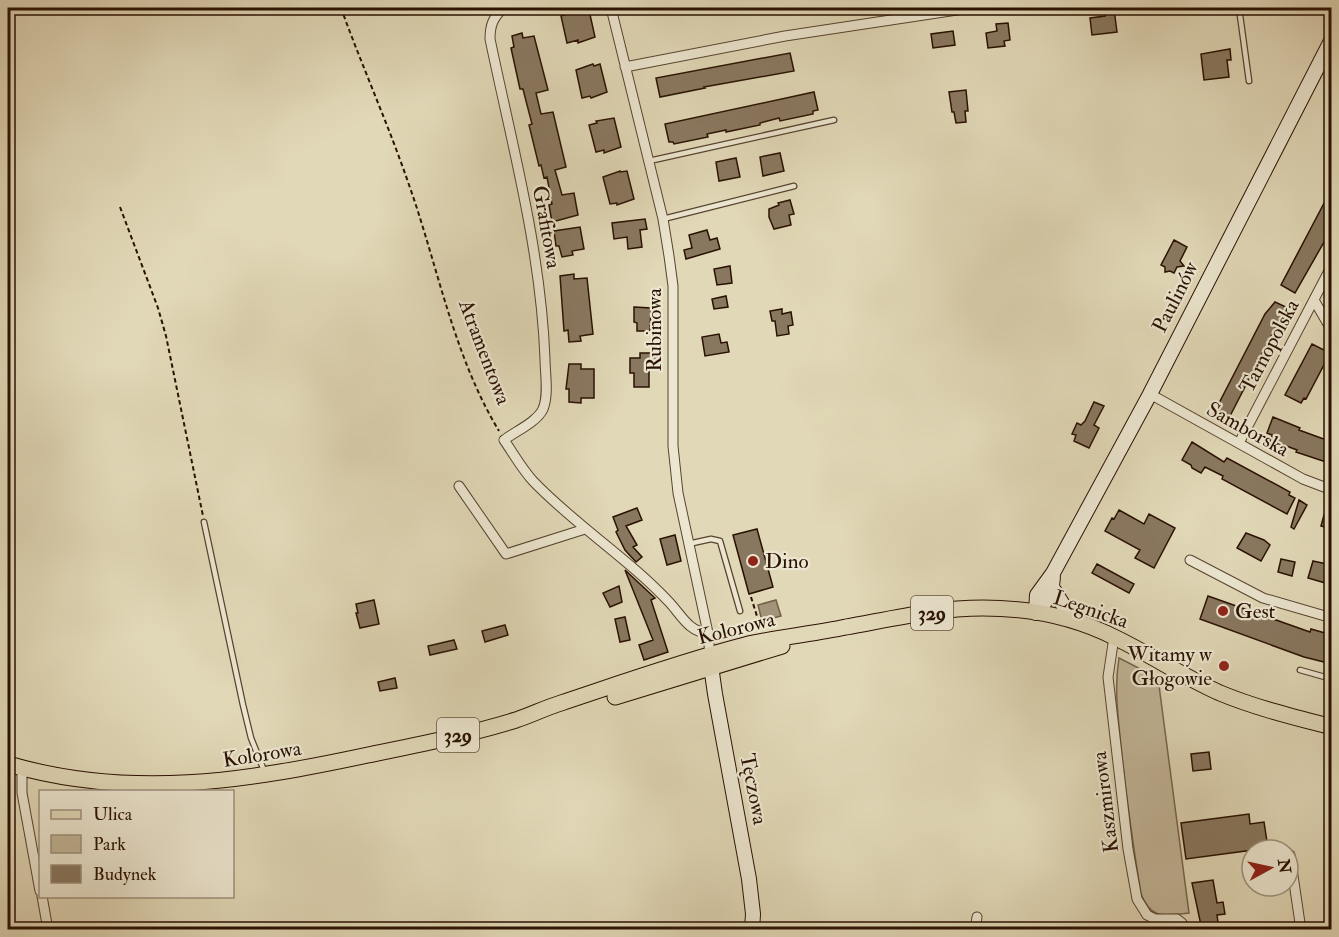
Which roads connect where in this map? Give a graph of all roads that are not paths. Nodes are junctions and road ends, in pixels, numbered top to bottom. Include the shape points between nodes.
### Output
1 (503, 8) edge
2 (611, 8) edge
3 (970, 8) edge
4 (1239, 8) edge
5 (1332, 39) edge
6 (625, 67) junction
7 (1250, 81) dead end
8 (834, 120) dead end
9 (649, 161) junction
10 (794, 186) dead end
11 (663, 219) junction
12 (1332, 265) edge
13 (1314, 300) junction
14 (1332, 331) edge
15 (1150, 394) junction
16 (1239, 443) junction
17 (459, 486) dead end
18 (1332, 490) edge
19 (204, 522) road end
20 (585, 529) junction
21 (688, 544) junction
22 (1190, 560) dead end
23 (1053, 580) junction
24 (740, 611) dead end
25 (1036, 612) junction
26 (1332, 618) edge
27 (1077, 622) junction
28 (708, 633) junction
29 (1114, 637) junction
30 (710, 662) junction
31 (1300, 670) dead end
32 (1332, 679) edge
33 (1332, 727) edge
34 (15, 766) edge
35 (266, 775) junction
36 (39, 886) edge
37 (42, 898) edge
38 (1296, 898) edge
39 (976, 917) dead end
40 (48, 930) edge
41 (752, 930) edge
42 (975, 930) edge
43 (1185, 930) edge
44 (1301, 930) edge

1 - 20 street, Grafitowa via 490,26 490,39 533,237 545,376 542,411 504,440 531,479
2 - 6 street, Rubinowa
3 - 6 street via 785,36
4 - 7 lane
5 - 15 street, Paulinów
6 - 9 street, Rubinowa
8 - 9 lane
9 - 11 street, Rubinowa
10 - 11 lane
11 - 21 street, Rubinowa via 673,286 673,446
12 - 13 street, Tarnopolska
13 - 14 street
13 - 16 street, Tarnopolska
15 - 16 street, Samborska
15 - 23 street, Paulinów
16 - 18 street, Samborska via 1303,479
17 - 20 street via 506,554
19 - 35 lane via 251,738
20 - 28 street via 669,602 694,630
21 - 24 lane via 711,538 720,541
21 - 28 street, Rubinowa
22 - 26 street via 1263,598
23 - 25 street, Paulinów via 1036,595
23 - 27 street via 1065,608
25 - 27 main road, Legnicka / 329
25 - 30 main road, Kolorowa / 329 via 962,609 923,614 764,641
27 - 29 main road, Legnicka / 329
28 - 30 street, Rubinowa
29 - 33 main road, Legnicka / 329 via 1219,692 1270,711
29 - 43 street, Kaszmirowa via 1108,677 1137,899 1147,915 1177,920
30 - 35 main road, Kolorowa / 329 via 557,704 519,719
30 - 41 street, Tęczowa via 749,879
31 - 32 lane
34 - 35 main road, Kolorowa / 329 via 70,778 155,785
34 - 36 street
37 - 40 street
38 - 44 street
39 - 42 street

